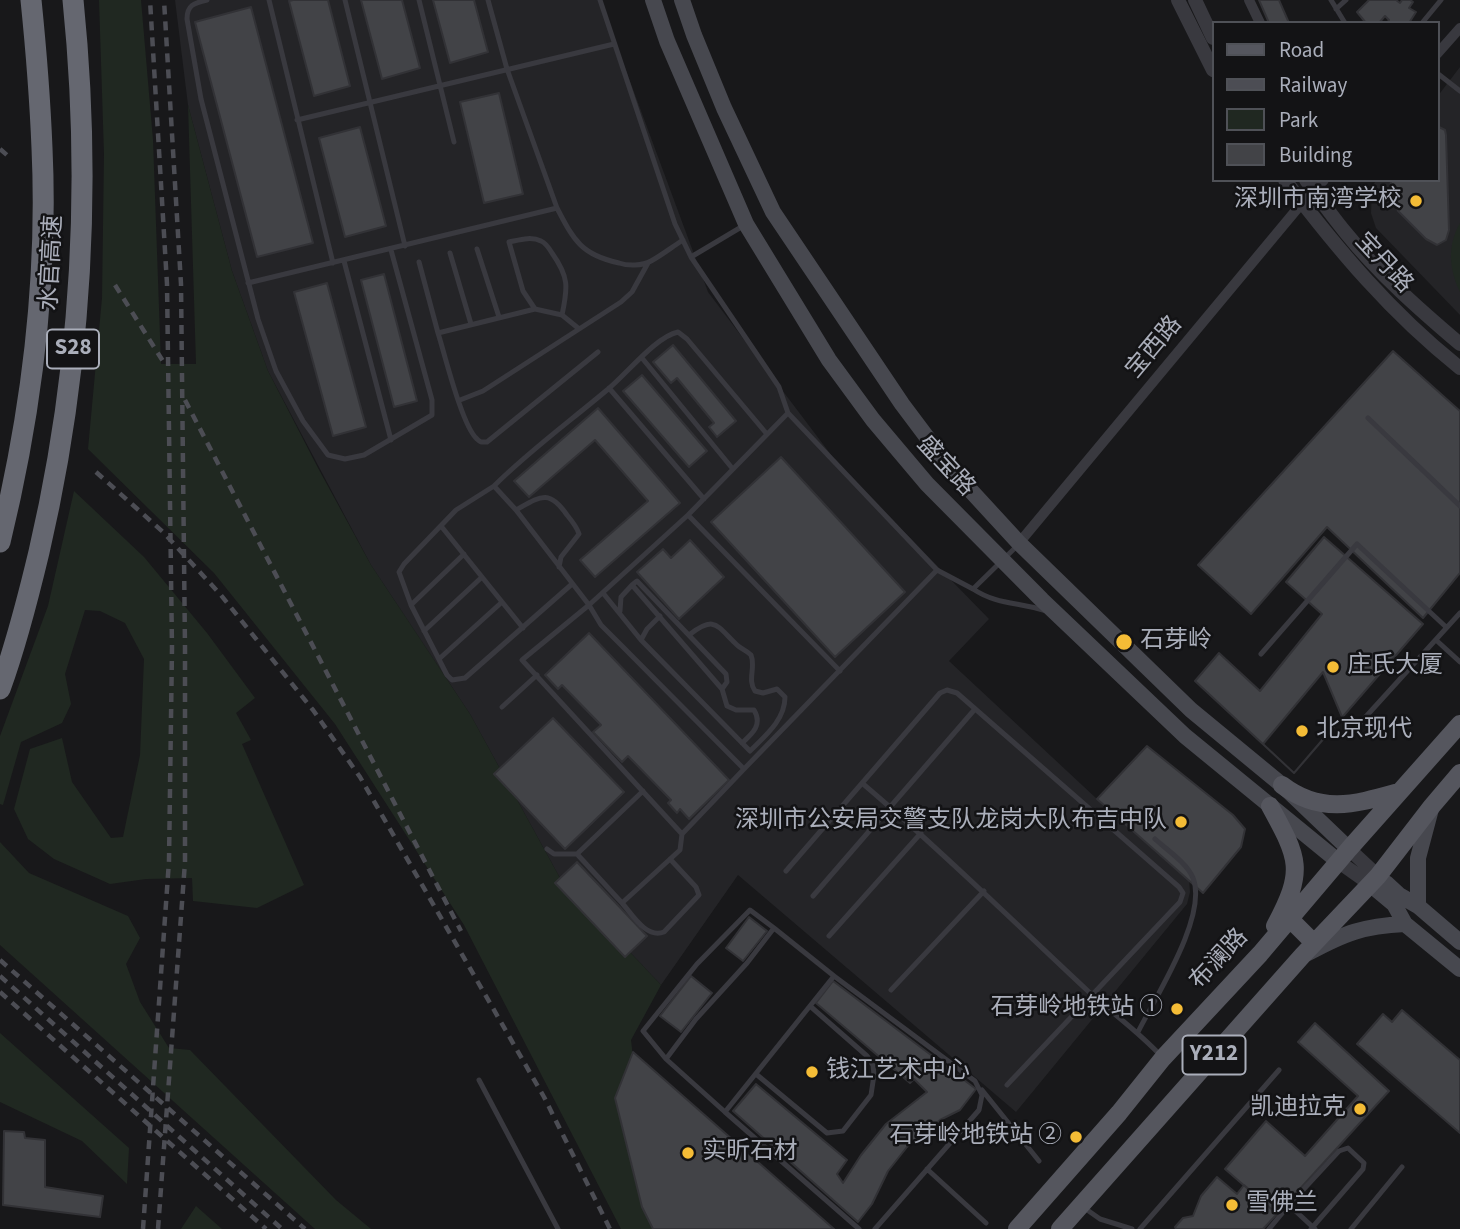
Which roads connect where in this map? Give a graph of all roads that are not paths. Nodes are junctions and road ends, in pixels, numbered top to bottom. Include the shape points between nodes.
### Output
1 (31, 0) edge
2 (73, 0) edge
3 (207, 0) edge
4 (269, 0) edge
5 (345, 0) edge
6 (419, 0) edge
7 (488, 0) edge
8 (600, 0) edge
9 (653, 0) edge
10 (682, 0) edge
11 (1178, 0) edge
12 (1195, 0) edge
13 (1250, 0) edge
14 (1331, 0) edge
15 (1346, 0) edge
16 (1441, 0) edge
17 (1336, 9) junction
18 (1259, 21) edge
19 (1344, 21) edge
20 (1424, 21) edge
21 (1460, 28) edge
22 (1212, 36) edge
23 (614, 44) junction
24 (1439, 52) edge
25 (1212, 67) edge
26 (507, 69) junction
27 (1439, 75) edge
28 (441, 85) junction
29 (1460, 91) edge
30 (370, 102) junction
31 (297, 120) junction
32 (454, 142) dead end
33 (1286, 182) edge
34 (1315, 184) edge
35 (1302, 203) junction
36 (557, 208) junction
37 (746, 224) junction
38 (683, 240) junction
39 (405, 246) junction
40 (477, 249) dead end
41 (391, 250) junction
42 (450, 253) dead end
43 (691, 257) junction
44 (344, 261) junction
45 (419, 262) dead end
46 (333, 263) junction
47 (648, 263) junction
48 (248, 283) junction
49 (535, 309) junction
50 (562, 315) junction
51 (499, 317) junction
52 (471, 324) junction
53 (578, 328) junction
54 (438, 333) junction
55 (1460, 344) edge
56 (598, 352) dead end
57 (642, 358) junction
58 (1460, 368) edge
59 (609, 388) junction
60 (460, 400) junction
61 (788, 413) junction
62 (1368, 418) dead end
63 (766, 433) junction
64 (391, 440) junction
65 (732, 468) junction
66 (494, 486) junction
67 (704, 499) junction
68 (1460, 506) edge
69 (516, 509) junction
70 (688, 515) junction
71 (441, 526) junction
72 (0, 542) edge
73 (1019, 543) junction
74 (464, 554) junction
75 (1002, 560) junction
76 (559, 567) junction
77 (937, 570) junction
78 (482, 577) junction
79 (572, 584) junction
80 (632, 585) junction
81 (974, 589) junction
82 (603, 593) junction
83 (502, 602) junction
84 (411, 604) junction
85 (589, 605) junction
86 (1460, 613) edge
87 (620, 614) junction
88 (1058, 615) junction
89 (660, 616) junction
90 (523, 628) junction
91 (1446, 628) junction
92 (424, 631) junction
93 (689, 635) junction
94 (641, 640) junction
95 (1436, 640) junction
96 (1261, 654) dead end
97 (439, 659) junction
98 (1460, 662) edge
99 (840, 671) junction
100 (537, 675) junction
101 (0, 689) edge
102 (722, 689) junction
103 (502, 708) dead end
104 (975, 709) junction
105 (1460, 724) edge
106 (1352, 733) dead end
107 (742, 743) junction
108 (744, 769) junction
109 (1460, 773) edge
110 (862, 783) junction
111 (1282, 785) junction
112 (643, 791) junction
113 (1399, 792) junction
114 (1270, 806) junction
115 (1432, 806) junction
116 (890, 807) junction
117 (921, 833) junction
118 (682, 834) junction
119 (1155, 839) dead end
120 (547, 849) dead end
121 (577, 854) junction
122 (1344, 855) junction
123 (670, 859) junction
124 (786, 872) dead end
125 (1374, 880) junction
126 (984, 891) junction
127 (813, 897) dead end
128 (622, 902) junction
129 (1418, 906) junction
130 (1290, 919) junction
131 (1405, 924) junction
132 (774, 928) junction
133 (829, 936) dead end
134 (1460, 943) edge
135 (1308, 950) junction
136 (1260, 954) junction
137 (1460, 969) edge
138 (834, 976) junction
139 (891, 990) dead end
140 (1092, 995) junction
141 (810, 1006) junction
142 (1138, 1032) junction
143 (1163, 1058) junction
144 (666, 1059) junction
145 (1279, 1070) dead end
146 (756, 1074) junction
147 (479, 1080) dead end
148 (1007, 1085) dead end
149 (980, 1087) junction
150 (725, 1112) junction
151 (1038, 1161) dead end
152 (1402, 1167) dead end
153 (927, 1169) junction
154 (1080, 1205) junction
155 (1290, 1205) junction
156 (986, 1223) dead end
157 (1313, 1228) edge
158 (558, 1229) edge
159 (859, 1229) edge
160 (875, 1229) edge
161 (1017, 1229) edge
162 (1060, 1229) edge
163 (1132, 1229) edge
164 (1140, 1229) edge
165 (1269, 1229) edge
166 (1351, 1229) edge

1 - 72 highway, 水官高速 / S28 via 43,150 42,244 25,413
2 - 101 highway, 水官高速 / S28 via 83,150 82,251 74,344 48,511
3 - 48 lane via 192,5 187,19 201,99
4 - 31 lane
5 - 30 lane
6 - 28 lane
7 - 26 lane
8 - 23 lane
9 - 37 main road, 盛宝路
10 - 73 main road, 盛宝路 via 724,108 773,212 902,404 950,468
11 - 25 street
12 - 22 street
13 - 18 street
14 - 17 lane
15 - 17 lane
16 - 20 lane
17 - 19 lane
21 - 24 street
23 - 26 lane
23 - 38 lane
26 - 28 lane
26 - 36 lane
27 - 29 lane
28 - 30 lane
28 - 32 lane
30 - 31 lane
30 - 39 lane
31 - 46 lane
33 - 35 street, 宝丹路
34 - 35 street, 宝西路
34 - 55 street, 宝丹路 via 1346,233 1422,312
35 - 58 street, 宝丹路 via 1368,285
35 - 73 street, 宝西路
36 - 39 lane
36 - 47 lane via 581,247 598,259 627,265
37 - 43 lane
37 - 75 main road, 盛宝路 via 873,420 927,484
38 - 43 lane
38 - 47 lane
39 - 41 lane
40 - 51 lane
41 - 44 lane
41 - 64 lane via 433,407 432,415
42 - 52 lane
43 - 61 lane via 779,387
44 - 46 lane
44 - 64 lane
45 - 54 lane
46 - 48 lane
47 - 53 lane via 632,292
48 - 64 lane via 276,371 328,455 365,455
49 - 50 lane
49 - 50 lane via 523,291 509,242 525,238 545,243 565,275
49 - 51 lane
50 - 53 lane
51 - 52 lane
52 - 54 lane
53 - 60 lane via 482,391
54 - 60 lane
56 - 60 lane via 487,442 476,439
57 - 59 lane
57 - 63 lane via 666,336 682,334
57 - 65 lane
59 - 66 lane
59 - 67 lane
61 - 63 lane
61 - 77 lane
62 - 68 lane
63 - 65 lane
65 - 67 lane
66 - 69 lane
66 - 71 lane via 456,510
67 - 70 lane
69 - 76 lane
69 - 76 lane via 548,496 556,499 579,534
70 - 82 lane
70 - 99 lane
71 - 74 lane
71 - 84 lane via 400,568
73 - 75 lane
73 - 111 main road, 盛宝路 via 1191,710
74 - 78 lane
74 - 84 lane
75 - 81 lane
75 - 88 main road, 盛宝路
76 - 79 lane
77 - 81 lane
77 - 99 lane
78 - 83 lane
78 - 92 lane
79 - 85 lane
79 - 90 lane
80 - 87 lane via 621,597
80 - 89 lane
80 - 93 lane via 637,581
81 - 88 lane via 995,601
82 - 85 lane
82 - 87 lane
83 - 90 lane
83 - 97 lane
84 - 92 lane
85 - 100 lane via 522,660
85 - 108 lane via 601,625
86 - 91 lane
87 - 94 lane
88 - 114 main road, 盛宝路 via 1185,736
89 - 94 lane
89 - 102 lane
90 - 97 lane via 465,678 452,680
91 - 95 lane
91 - 96 lane via 1357,544
92 - 97 lane
93 - 102 lane via 726,674
93 - 107 lane via 704,625 718,625 751,655 755,691 763,694 777,689 785,697 775,724 750,751
94 - 107 lane
95 - 98 lane
95 - 106 lane
99 - 108 lane
100 - 103 lane
100 - 112 lane
102 - 107 lane via 727,706 754,710 759,718 756,729
104 - 110 lane via 952,690 940,693
104 - 116 lane
104 - 140 lane via 1182,893 1180,902
105 - 113 main road, 布澜路 / Y212
108 - 118 lane
109 - 115 main road, Y212
110 - 116 lane
110 - 124 lane
111 - 113 main road via 1296,796 1331,805
111 - 122 main road, 盛宝路
112 - 118 lane
112 - 121 lane
113 - 122 main road, 布澜路 / Y212
114 - 122 main road, 盛宝路
114 - 136 main road via 1294,854 1295,870 1288,902
115 - 125 main road, Y212
115 - 129 main road via 1418,858
116 - 117 lane
116 - 127 lane
117 - 126 lane
117 - 133 lane
118 - 123 lane via 680,850
119 - 142 lane via 1187,869 1195,895 1187,936
120 - 121 lane via 554,854
121 - 128 lane
122 - 125 street
122 - 130 main road, 布澜路 / Y212
123 - 128 lane
123 - 128 lane via 699,895 664,932 650,932
125 - 129 main road
125 - 131 main road
125 - 135 main road, Y212
126 - 139 lane
126 - 140 lane
129 - 134 main road
130 - 135 main road
130 - 136 main road, 布澜路 / Y212
131 - 135 main road via 1379,925
131 - 137 main road
132 - 138 lane
132 - 144 lane
132 - 144 lane via 750,910 697,964 643,1031
135 - 154 main road, Y212
136 - 143 main road, 布澜路 / Y212
138 - 141 lane
138 - 149 lane
140 - 142 lane
140 - 148 lane
141 - 146 lane
141 - 146 lane via 873,1065 872,1095 866,1104 843,1131 827,1133
142 - 143 lane
143 - 161 main road, 布澜路 / Y212
144 - 150 lane
145 - 164 lane
146 - 150 lane
147 - 158 lane
149 - 151 lane
149 - 153 lane via 979,1110
150 - 159 lane
152 - 166 lane
153 - 156 lane
153 - 160 lane
154 - 162 main road, Y212
154 - 163 lane via 1100,1219
155 - 157 lane
155 - 157 lane via 1339,1151 1348,1148 1364,1163
155 - 165 lane

